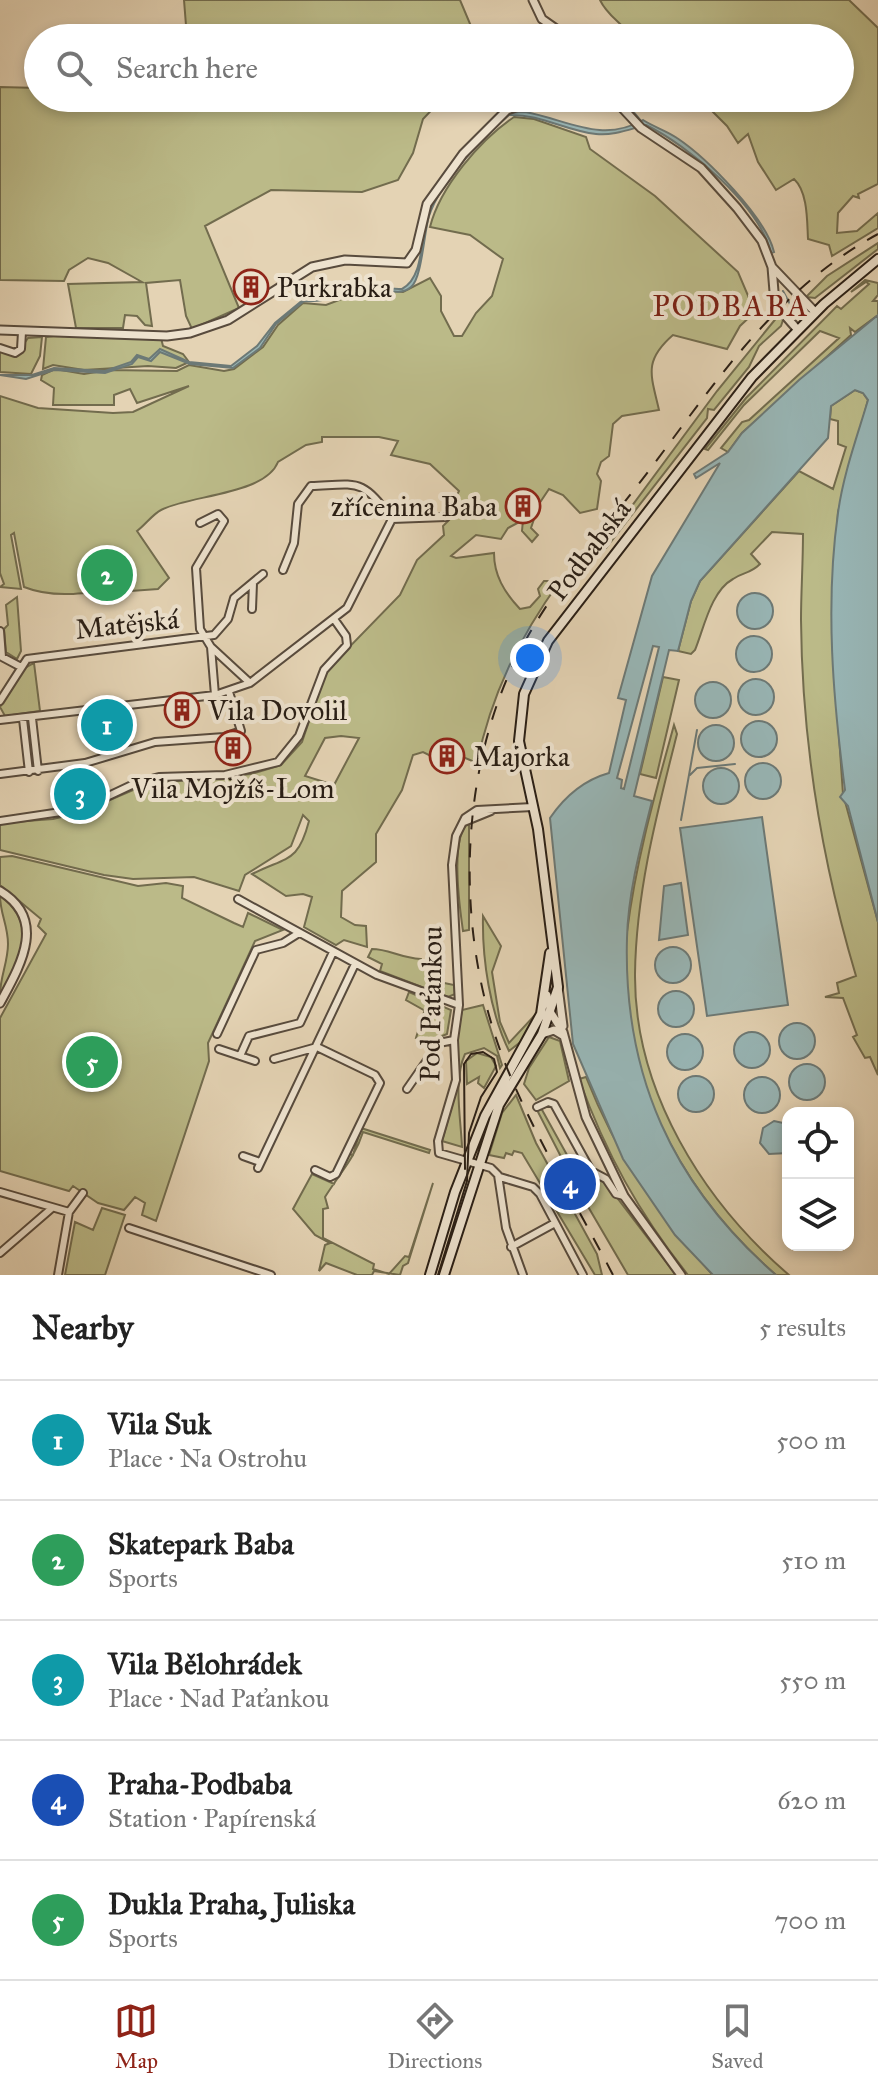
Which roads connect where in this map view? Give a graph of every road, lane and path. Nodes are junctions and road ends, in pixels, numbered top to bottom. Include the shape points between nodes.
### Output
1 (533, 0) edge
2 (549, 24) edge
3 (505, 112) edge
4 (625, 112) edge
5 (878, 259) edge
6 (772, 267) junction
7 (789, 284) junction
8 (775, 289) junction
9 (815, 312) junction
10 (797, 329) junction
11 (0, 330) edge
12 (22, 332) junction
13 (0, 348) edge
14 (446, 517) dead end
15 (392, 519) junction
16 (200, 523) dead end
17 (283, 570) dead end
18 (263, 574) dead end
19 (253, 583) junction
20 (252, 609) dead end
21 (334, 619) junction
22 (0, 631) edge
23 (206, 638) junction
24 (211, 647) junction
25 (1, 658) edge
26 (21, 667) junction
27 (250, 683) junction
28 (229, 692) junction
29 (215, 695) junction
30 (0, 701) edge
31 (32, 718) junction
32 (23, 719) junction
33 (0, 720) edge
34 (38, 771) junction
35 (29, 772) junction
36 (0, 774) edge
37 (533, 807) junction
38 (0, 821) edge
39 (0, 891) edge
40 (238, 899) dead end
41 (300, 933) junction
42 (551, 945) junction
43 (333, 952) junction
44 (355, 964) junction
45 (558, 987) junction
46 (547, 995) junction
47 (0, 1003) edge
48 (459, 1005) junction
49 (551, 1013) junction
50 (539, 1020) junction
51 (217, 1034) dead end
52 (542, 1034) junction
53 (564, 1034) junction
54 (454, 1040) junction
55 (317, 1047) junction
56 (219, 1049) dead end
57 (240, 1056) junction
58 (274, 1059) dead end
59 (255, 1061) dead end
60 (407, 1089) dead end
61 (537, 1107) dead end
62 (243, 1156) dead end
63 (468, 1162) junction
64 (479, 1165) junction
65 (315, 1170) dead end
66 (500, 1177) junction
67 (0, 1192) edge
68 (83, 1193) dead end
69 (624, 1196) junction
70 (52, 1208) junction
71 (69, 1212) junction
72 (554, 1220) junction
73 (129, 1228) dead end
74 (511, 1247) junction
75 (0, 1253) edge
76 (582, 1272) edge
77 (58, 1275) edge
78 (271, 1275) edge
79 (430, 1275) edge
80 (444, 1275) edge
81 (523, 1275) edge
82 (572, 1275) edge
83 (681, 1275) edge

1 - 2 street
3 - 12 street via 463,154 427,204 416,250 407,263 345,260 312,267 228,320 190,333
4 - 6 street via 701,168 753,228
5 - 9 main road, Podbabská
6 - 7 street
6 - 8 street
7 - 8 street
7 - 9 street
8 - 10 street via 775,304
9 - 10 main road, Podbabská
10 - 37 main road, Podbabská via 697,444 538,658 524,694 519,731 521,764
11 - 12 street
12 - 13 street via 21,349 15,353
14 - 15 street
15 - 17 street via 365,487 311,486 298,504 294,543
15 - 21 street via 358,591
16 - 23 street via 218,514 224,521 196,568 200,629
18 - 19 street, Matějská
19 - 20 street
19 - 23 street, Matějská via 234,598 223,628
21 - 27 street
21 - 38 street via 347,645 324,670 299,736 278,762 225,775 159,777 81,809
22 - 25 street
23 - 24 street
23 - 26 street, Matějská via 36,656
24 - 27 street
24 - 29 street
25 - 26 street
26 - 30 street
27 - 28 street
28 - 29 street
28 - 34 street via 241,731 155,742
29 - 31 street
31 - 32 street
31 - 34 street
32 - 33 street
32 - 35 street
34 - 35 street
35 - 36 street
37 - 42 main road, Podbabská
37 - 48 street, Pod Paťankou via 477,810 456,836 452,865
39 - 47 street via 20,909 28,933 23,960
40 - 41 street
41 - 43 street
41 - 51 street via 256,950
42 - 45 main road, Podbabská
42 - 46 main road, Podbabská
43 - 44 street
43 - 57 street via 300,1023 249,1036
44 - 48 street
44 - 55 street
45 - 49 main road, Podbabská
45 - 53 street
46 - 49 street
46 - 50 main road, Podbabská
48 - 54 street, Pod Paťankou
49 - 50 street
49 - 52 main road, Podbabská
49 - 53 street
50 - 63 main road, Podbabská via 492,1101
52 - 53 street
52 - 64 main road, Podbabská via 499,1105
53 - 69 street via 586,1117
54 - 60 street via 439,1043
54 - 63 street, Pod Paťankou via 455,1087 438,1147 439,1153
55 - 58 street
55 - 62 street via 259,1165
55 - 65 street via 375,1075 380,1083 336,1174 330,1177
56 - 57 street
57 - 59 street
61 - 69 street via 554,1104 591,1171
63 - 64 street
63 - 79 main road, Podbabská
64 - 66 street
64 - 80 main road, Podbabská
66 - 72 street via 533,1187
66 - 74 street
67 - 70 street
68 - 71 street
69 - 83 street
70 - 71 street
70 - 75 street
71 - 77 street
72 - 74 street
72 - 76 street
73 - 78 street
74 - 81 street
76 - 82 street

